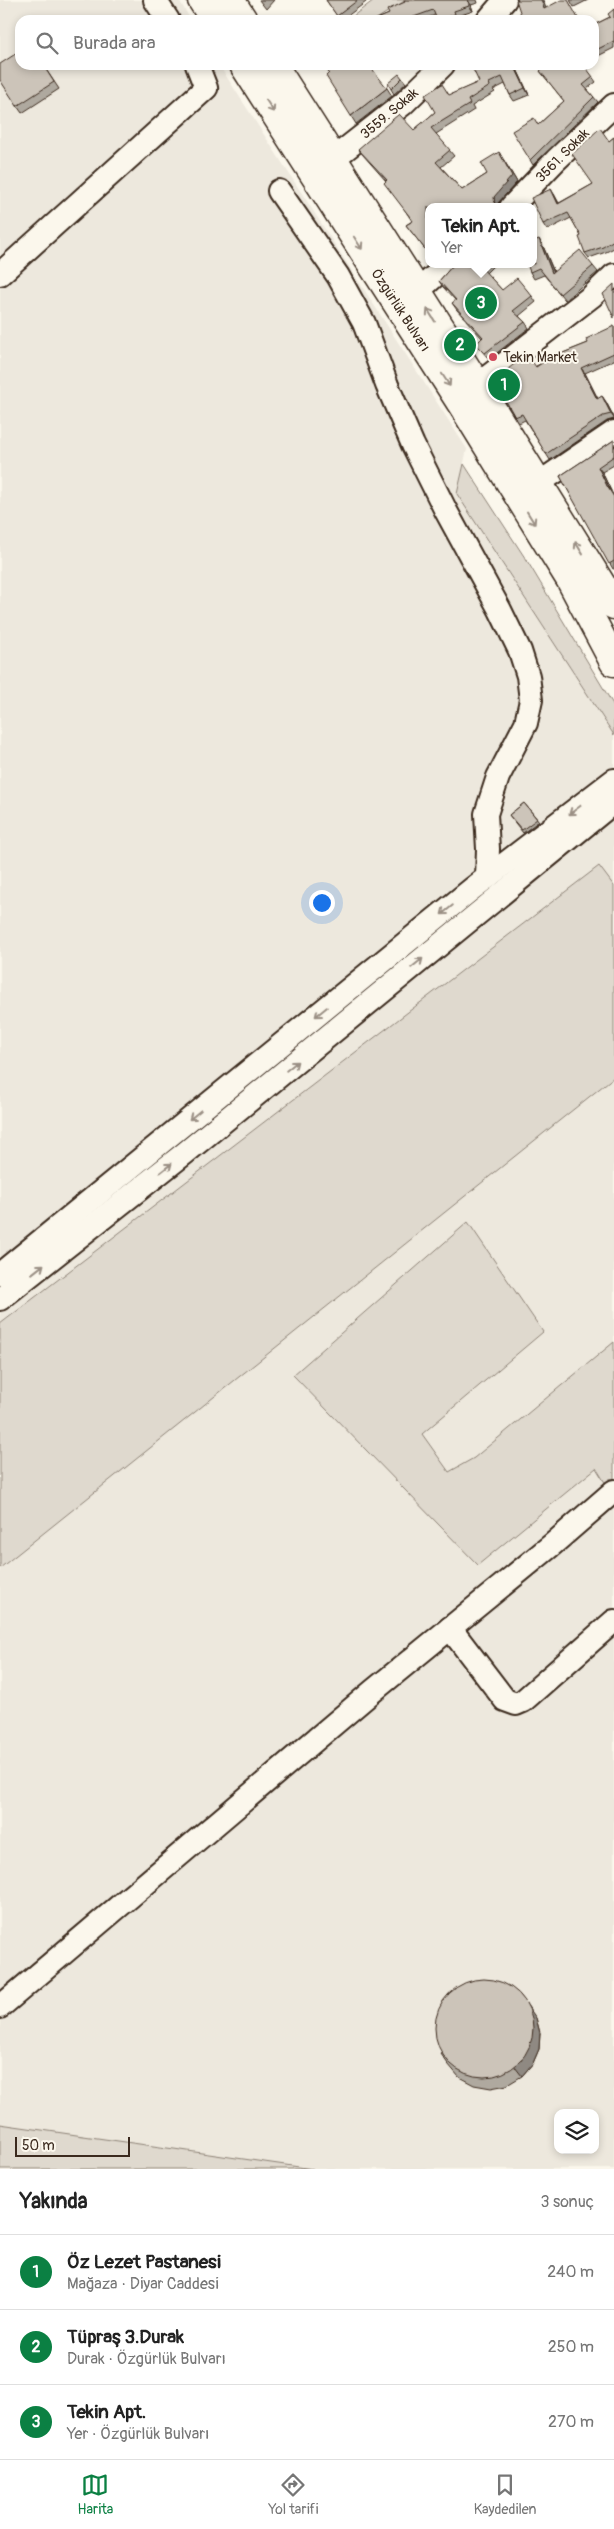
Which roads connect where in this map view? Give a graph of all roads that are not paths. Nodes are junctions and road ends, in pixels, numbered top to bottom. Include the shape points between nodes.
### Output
1 (156, 0) edge
2 (202, 0) edge
3 (230, 0) edge
4 (505, 0) edge
5 (165, 15) edge
6 (212, 15) edge
7 (240, 15) edge
8 (492, 15) edge
9 (199, 70) edge
10 (247, 70) edge
11 (276, 70) edge
12 (438, 70) edge
13 (614, 104) edge
14 (333, 159) junction
15 (279, 191) dead end
16 (515, 203) edge
17 (444, 268) edge
18 (0, 274) edge
19 (614, 275) edge
20 (417, 292) junction
21 (478, 385) junction
22 (614, 432) edge
23 (539, 483) junction
24 (610, 589) edge
25 (614, 662) edge
26 (614, 780) edge
27 (614, 802) edge
28 (487, 878) junction
29 (0, 1274) edge
30 (0, 1300) edge
31 (614, 1491) edge
32 (614, 1621) edge
33 (450, 1628) junction
34 (0, 2007) edge

1 - 5 street
2 - 6 main road
3 - 7 main road
4 - 8 street
9 - 18 street via 206,88
10 -> 25 main road, Özgürlük Bulvarı via 570,579
11 - 14 main road, Özgürlük Bulvarı
12 - 14 street, 3559. Sokak via 403,104
13 - 16 street, 3561. Sokak
14 - 20 main road, Özgürlük Bulvarı
15 - 28 street via 338,276 364,322 416,452 500,610 528,676 531,700 526,723 498,778 486,814
17 - 20 street
19 - 21 street
21 -> 20 main road, Özgürlük Bulvarı
21 - 23 main road, Özgürlük Bulvarı
22 - 23 street
24 -> 23 main road, Özgürlük Bulvarı
26 -> 28 street
30 -> 27 street
28 -> 29 street
31 - 33 street
32 - 33 street via 516,1704 505,1700
33 - 34 street

